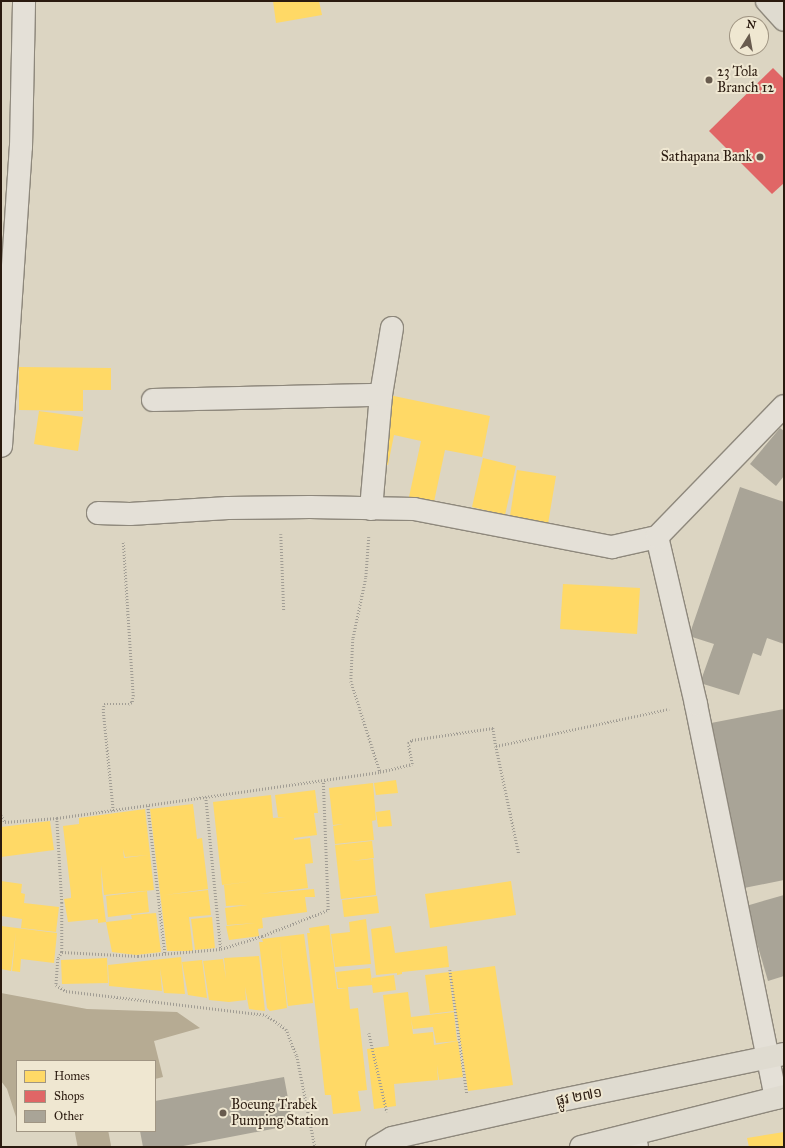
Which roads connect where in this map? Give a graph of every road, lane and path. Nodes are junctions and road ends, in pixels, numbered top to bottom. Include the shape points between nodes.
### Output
1 (24, 1) edge
2 (767, 1) edge
3 (784, 20) edge
4 (392, 328) dead end
5 (381, 395) junction
6 (153, 400) dead end
7 (784, 406) edge
8 (1, 446) edge
9 (280, 508) junction
10 (372, 509) junction
11 (98, 513) dead end
12 (121, 513) junction
13 (657, 537) junction
14 (284, 611) dead end
15 (696, 704) junction
16 (496, 746) junction
17 (380, 772) junction
18 (323, 781) junction
19 (206, 797) junction
20 (148, 806) junction
21 (113, 811) junction
22 (1, 815) edge
23 (57, 818) junction
24 (519, 854) dead end
25 (221, 949) junction
26 (62, 952) junction
27 (165, 954) junction
28 (450, 970) dead end
29 (369, 1033) dead end
30 (776, 1056) edge
31 (780, 1097) edge
32 (471, 1120) junction
33 (638, 1140) edge
34 (384, 1142) edge
35 (315, 1147) edge
36 (581, 1147) edge

1 - 8 street via 21,147
2 - 3 main road
4 - 5 street
5 - 6 street
5 - 10 street
7 - 13 street
9 - 10 street
9 - 12 street
9 - 14 path
10 - 13 street via 414,509 612,547
10 - 17 path via 366,578 353,639 351,681
11 - 12 street
12 - 21 path via 133,696 132,702 128,704 104,704
13 - 15 street
15 - 16 path
15 - 30 street
16 - 17 path via 493,728 412,740 408,743 412,764
16 - 24 path
17 - 18 path
18 - 19 path
18 - 25 path via 328,910
19 - 20 path
19 - 25 path
20 - 21 path
20 - 27 path
21 - 23 path
22 - 23 path via 5,822
23 - 26 path
25 - 27 path
26 - 27 path via 138,956
26 - 35 path via 58,959 56,985 66,991 266,1015 286,1028 297,1056
28 - 32 path
29 - 34 path
30 - 31 street
30 - 32 main road, ផ្លូវ ២៧១
31 - 33 main road
32 - 34 main road, ផ្លូវ ២៧១
33 - 36 main road

